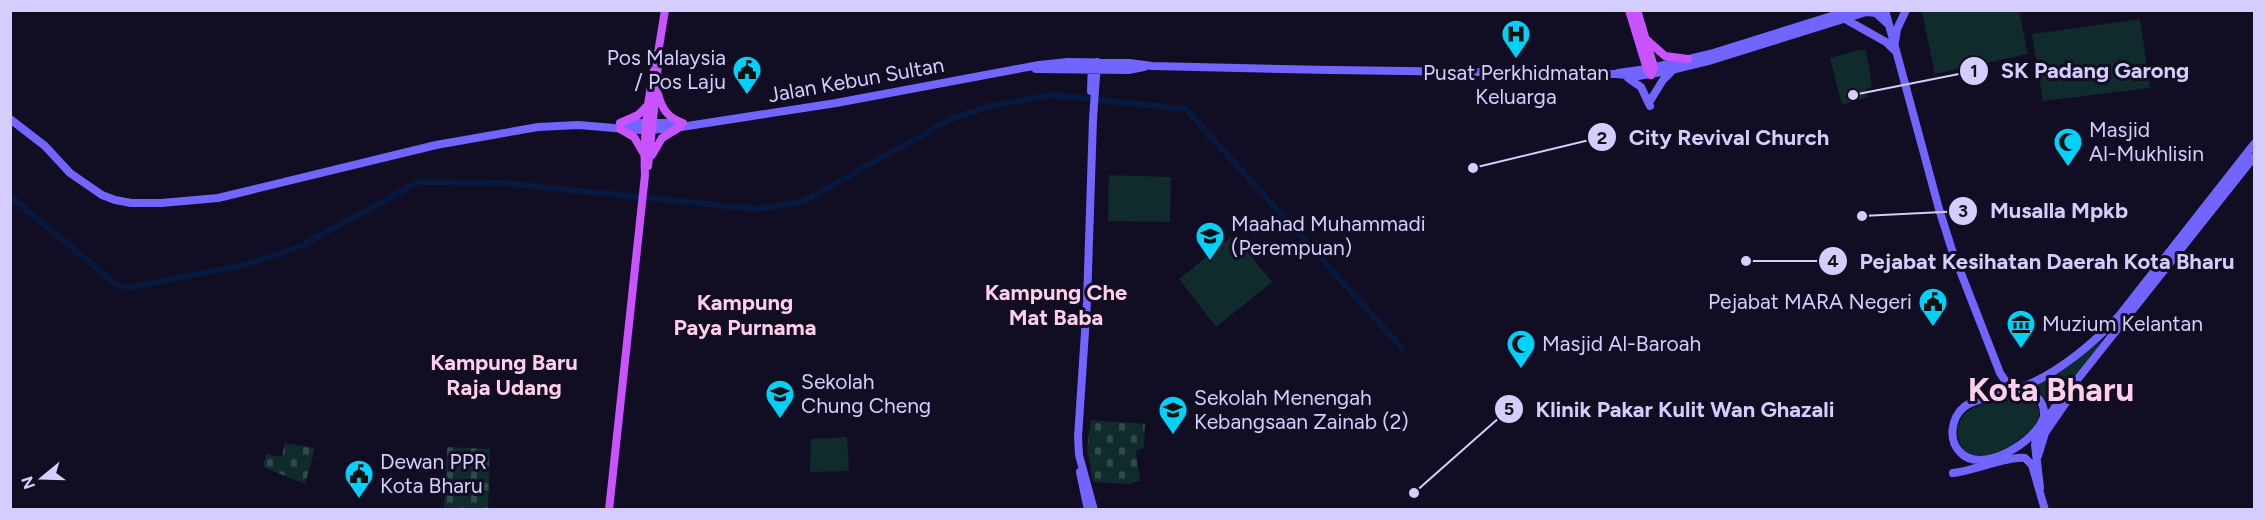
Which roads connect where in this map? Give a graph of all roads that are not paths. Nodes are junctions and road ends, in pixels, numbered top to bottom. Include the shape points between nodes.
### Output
1 (665, 10) edge
2 (1629, 10) edge
3 (1636, 10) edge
4 (1851, 10) edge
5 (1885, 10) edge
6 (1906, 10) edge
7 (1845, 19) junction
8 (1888, 24) junction
9 (1645, 38) junction
10 (1895, 50) junction
11 (658, 53) junction
12 (1688, 59) junction
13 (1095, 66) junction
14 (1152, 66) junction
15 (1026, 68) junction
16 (1075, 69) junction
17 (1116, 69) junction
18 (1675, 69) junction
19 (1651, 70) junction
20 (1619, 74) junction
21 (657, 90) junction
22 (1094, 91) junction
23 (649, 104) junction
24 (10, 119) edge
25 (685, 125) junction
26 (620, 126) junction
27 (650, 126) junction
28 (2254, 144) edge
29 (2254, 157) edge
30 (647, 158) junction
31 (2076, 384) junction
32 (2015, 390) junction
33 (2038, 429) junction
34 (1079, 455) junction
35 (2038, 464) junction
36 (1953, 473) dead end
37 (2040, 488) junction
38 (609, 510) edge
39 (1088, 510) edge
40 (1094, 510) edge
41 (2045, 510) edge

1 - 11 main road
2 - 19 main road
3 - 9 main road
4 - 12 main road
5 - 8 main road
6 - 10 main road via 1897,29
7 - 8 main road via 1871,12
7 - 10 main road
7 - 18 main road
8 - 10 main road
9 - 12 main road via 1665,56
9 - 19 main road
10 - 32 main road via 1952,250 2000,373
11 - 21 main road
11 - 23 main road
12 - 19 main road
13 - 14 main road, Jalan Kebun Sultan
13 - 15 main road, Jalan Kebun Sultan via 1055,63
13 - 16 main road, Jalan Kebun Sultan
13 - 17 main road, Jalan Kebun Sultan
13 - 22 main road
14 - 17 main road, Jalan Kebun Sultan
14 - 20 main road, Jalan Kebun Sultan
15 - 16 main road, Jalan Kebun Sultan
15 - 25 main road, Jalan Kebun Sultan via 836,103
16 - 22 main road
17 - 22 main road
18 - 19 main road
18 - 20 main road via 1663,80 1650,103 1641,87
19 - 20 main road, Jalan Kebun Sultan
21 - 25 main road via 663,109
21 - 27 main road
22 - 34 main road
23 - 26 main road
23 - 27 main road
24 - 26 main road, Jalan Kebun Sultan via 45,146 70,173 102,195 130,203 218,198 496,133 556,125
25 - 27 main road, Jalan Kebun Sultan
25 - 30 main road via 662,138
26 - 27 main road, Jalan Kebun Sultan
26 - 30 main road via 634,137
27 - 30 main road
28 - 32 main road via 2111,325 2054,370
29 - 31 main road
30 - 38 main road
31 - 33 main road
31 - 35 main road via 2041,441
32 - 33 main road via 2032,393 2040,400 2044,416
32 - 33 main road via 1971,403 1960,411 1952,427 1957,450 1968,459 1989,460 2009,451
33 - 35 main road
34 - 39 main road
34 - 40 main road
35 - 37 main road
36 - 37 main road via 2020,458 2032,465
37 - 41 main road

